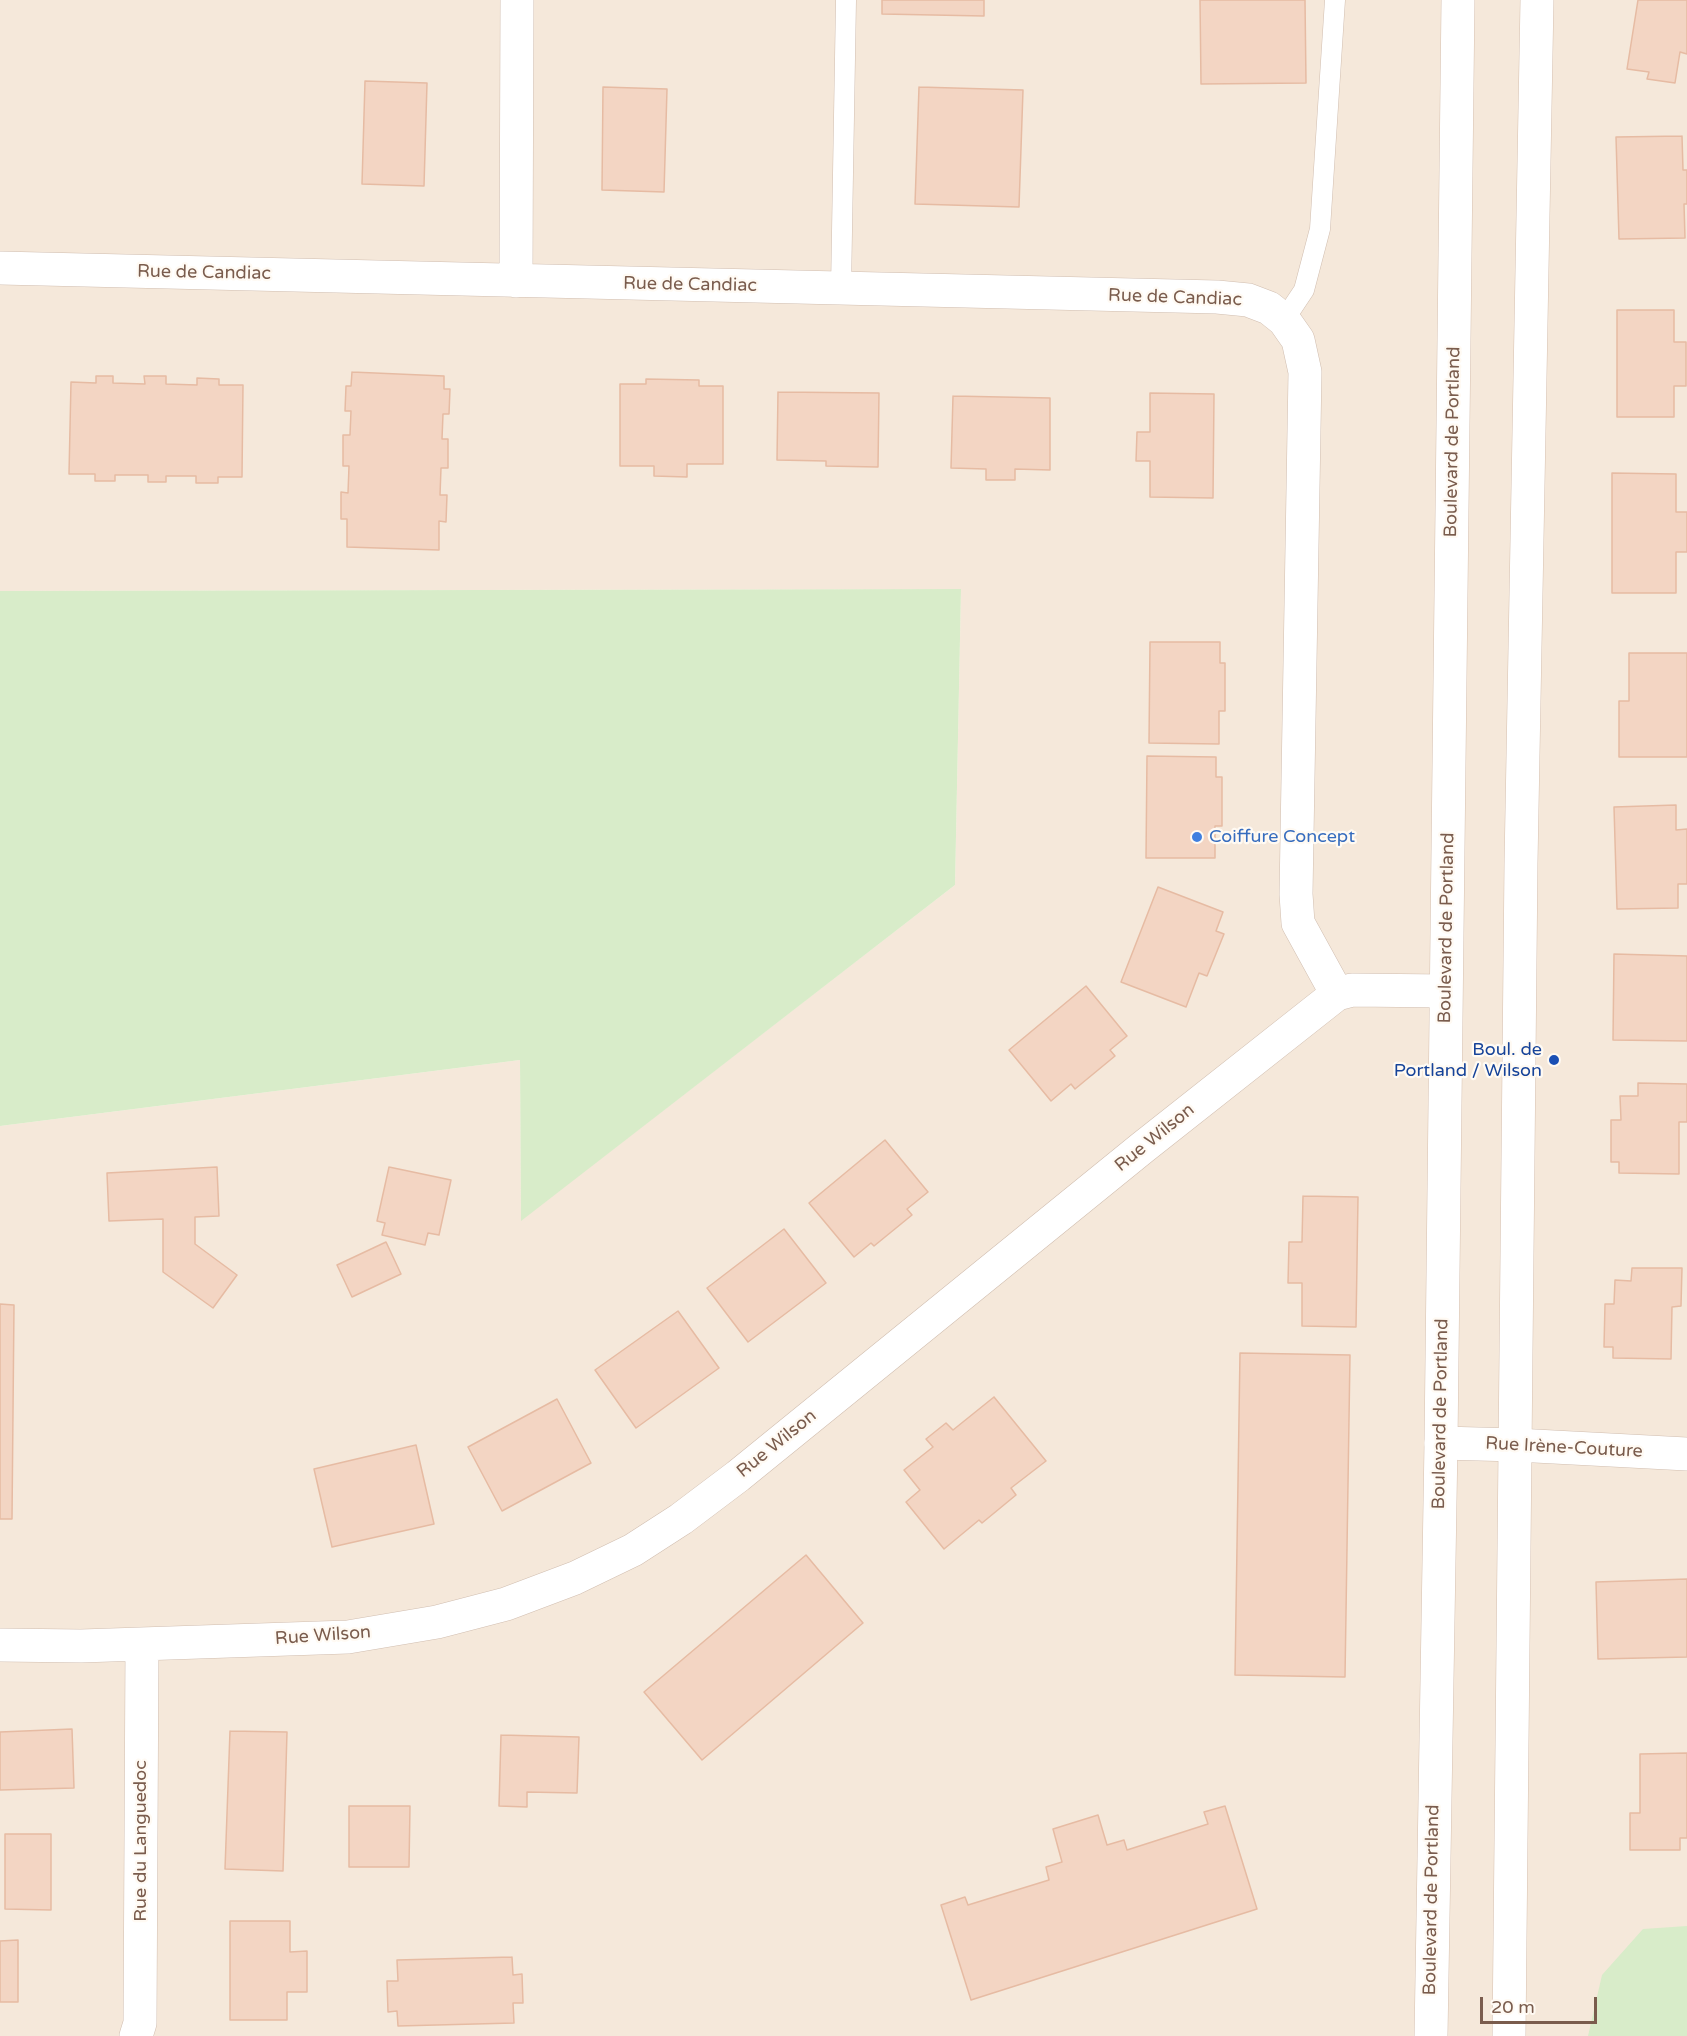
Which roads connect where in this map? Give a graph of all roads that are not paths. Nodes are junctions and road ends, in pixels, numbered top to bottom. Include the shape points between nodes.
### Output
1 (517, 0) edge
2 (846, 0) edge
3 (1335, 0) edge
4 (1458, 0) edge
5 (1537, 0) edge
6 (0, 268) edge
7 (516, 281) junction
8 (841, 289) junction
9 (1284, 321) junction
10 (1445, 991) junction
11 (1337, 994) junction
12 (1441, 1443) junction
13 (1516, 1445) junction
14 (1687, 1454) edge
15 (0, 1645) edge
16 (142, 1645) junction
17 (136, 2036) edge
18 (1431, 2036) edge
19 (1509, 2036) edge

1 - 7 street
2 - 8 lane
3 - 9 lane via 1320,230 1304,290
4 - 10 street, Boulevard de Portland
5 - 13 street via 1521,863
6 - 7 street, Rue de Candiac
7 - 8 street, Rue de Candiac
8 - 9 street, Rue de Candiac via 1217,297 1248,300 1269,308
9 - 11 street, Rue de Candiac via 1298,340 1305,372 1298,923
10 - 11 street via 1352,990
10 - 12 street, Boulevard de Portland
11 - 16 street, Rue Wilson via 738,1476 633,1550 575,1578 506,1604 437,1622 348,1637
12 - 13 street, Rue Irène-Couture
12 - 18 street, Boulevard de Portland
13 - 14 street, Rue Irène-Couture
13 - 19 street
15 - 16 street, Rue Wilson
16 - 17 street, Rue du Languedoc via 140,2023

